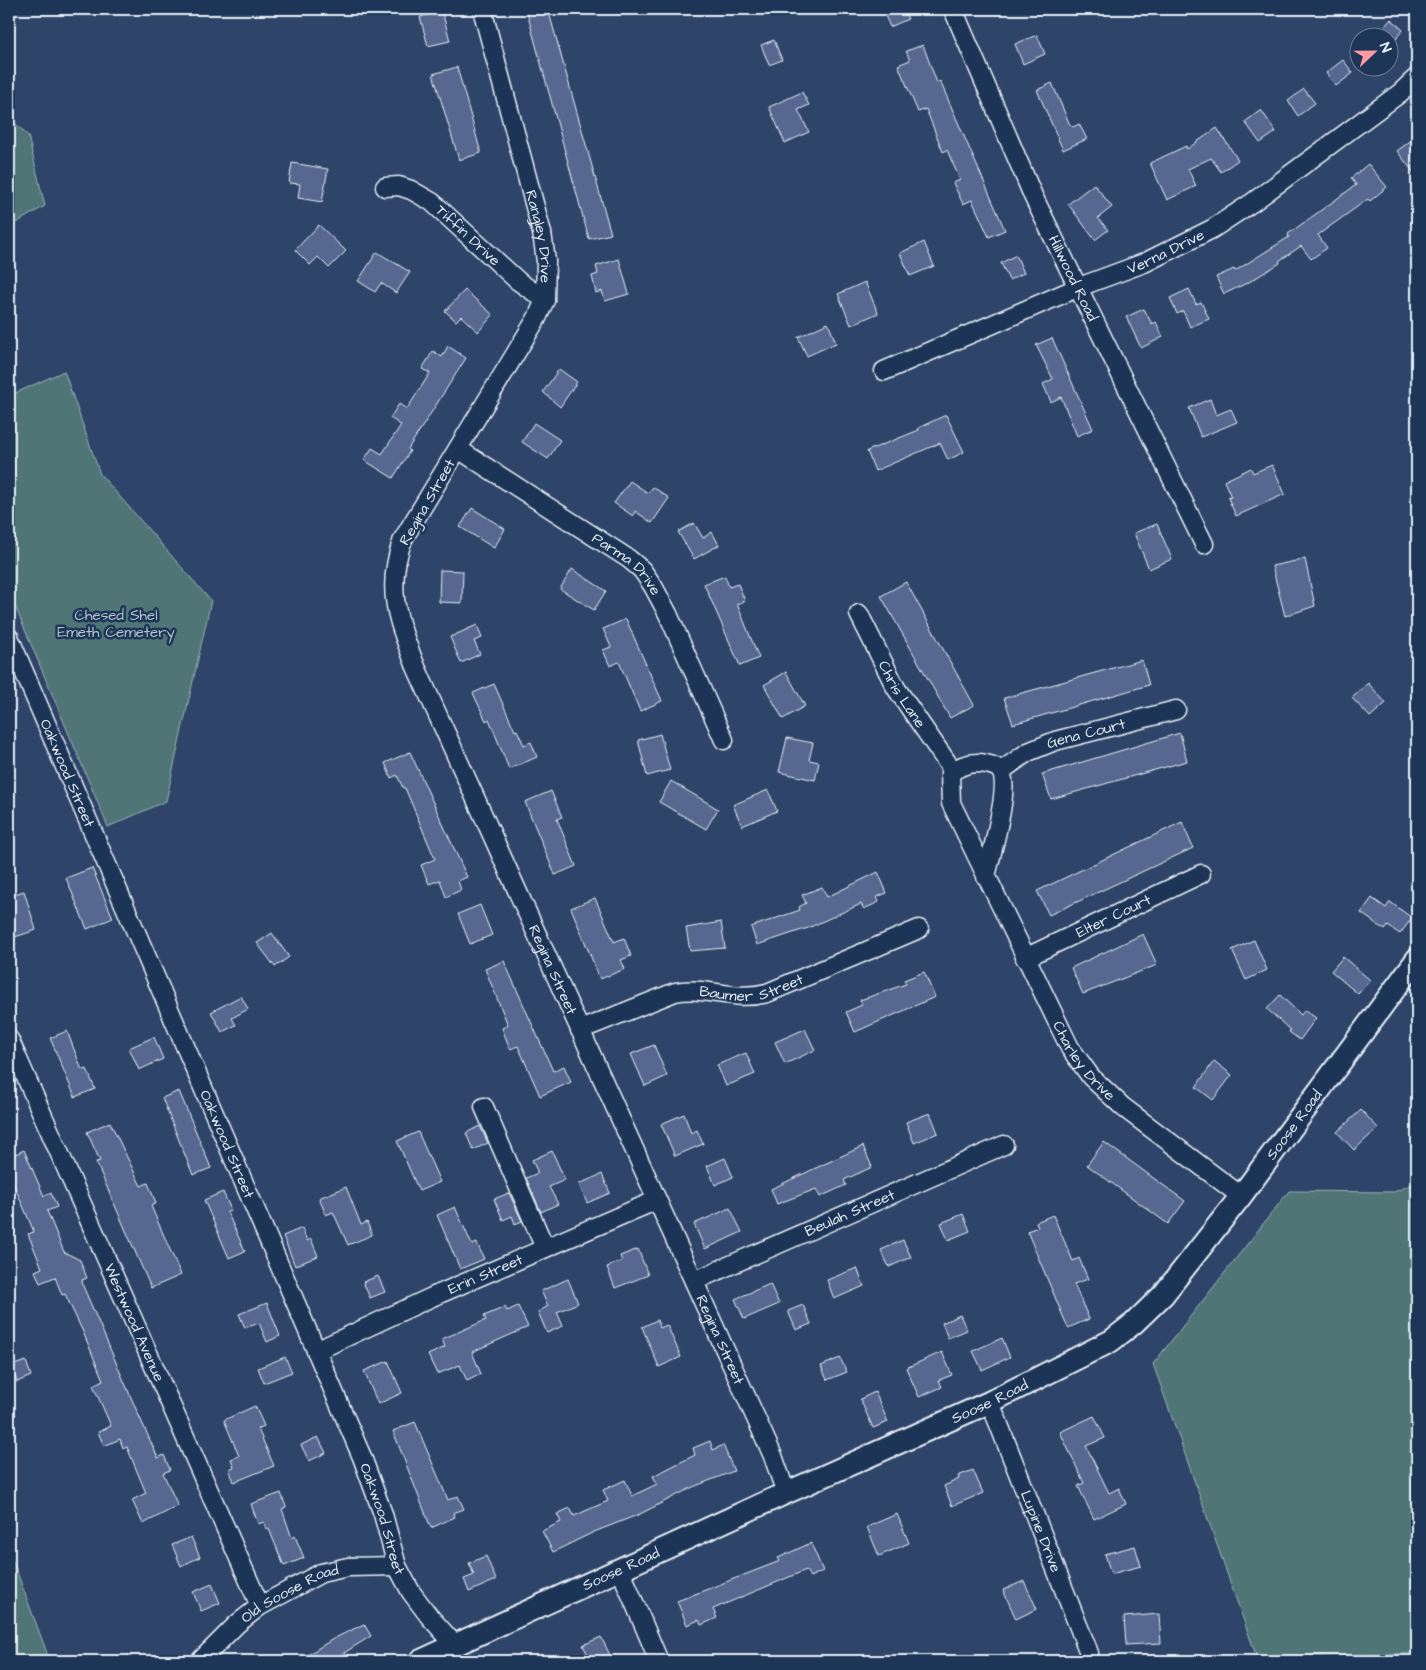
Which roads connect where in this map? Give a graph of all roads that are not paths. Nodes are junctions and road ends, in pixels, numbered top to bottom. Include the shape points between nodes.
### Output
1 (482, 9) edge
2 (953, 9) edge
3 (1417, 77) edge
4 (385, 187) dead end
5 (1078, 287) junction
6 (545, 300) junction
7 (884, 371) dead end
8 (458, 448) junction
9 (1204, 544) dead end
10 (859, 614) dead end
11 (9, 637) edge
12 (1176, 710) dead end
13 (724, 740) dead end
14 (953, 770) junction
15 (1001, 771) junction
16 (1201, 874) dead end
17 (986, 877) junction
18 (919, 929) dead end
19 (1025, 958) junction
20 (1417, 958) edge
21 (580, 1030) junction
22 (9, 1039) edge
23 (484, 1107) dead end
24 (1004, 1145) dead end
25 (1241, 1196) junction
26 (657, 1200) junction
27 (545, 1248) junction
28 (694, 1281) junction
29 (316, 1350) junction
30 (990, 1402) junction
31 (786, 1492) junction
32 (397, 1566) junction
33 (620, 1569) junction
34 (260, 1606) junction
35 (455, 1645) junction
36 (200, 1661) edge
37 (420, 1661) edge
38 (659, 1661) edge
39 (1088, 1661) edge

1 - 6 street, Rangley Drive via 542,233 546,261
2 - 5 street, Hillwood Road via 1034,198
3 - 5 street, Verna Drive via 1400,93 1233,216 1144,263
4 - 6 street, Tiffin Drive via 411,190 432,202 518,280
5 - 7 street, Verna Drive
5 - 9 street, Hillwood Road
6 - 8 street, Rangley Drive
8 - 13 street, Parma Drive via 642,570 668,614
8 - 21 street, Regina Street via 403,539 396,560 394,605 416,667
10 - 14 street, Chris Lane via 896,688
11 - 29 street, Oakwood Street
12 - 15 street, Gena Court via 1055,740 1028,752
14 - 15 street via 960,765 979,762
14 - 17 street, Charley Drive via 950,772 951,803
15 - 17 street via 1004,782 1001,814
16 - 19 street, Elter Court
17 - 19 street, Charley Drive
18 - 21 street, Baumer Street via 767,993 743,998 690,989 674,992
19 - 25 street, Charley Drive via 1070,1048 1091,1077 1123,1107
20 - 25 street, Soose Road
21 - 26 street, Regina Street
22 - 34 street, Westwood Avenue
23 - 27 street
24 - 28 street, Beulah Street
25 - 30 street, Soose Road via 1163,1295 1134,1323 1085,1356
26 - 27 street, Erin Street
26 - 28 street, Regina Street
27 - 29 street, Erin Street
28 - 31 street, Regina Street
29 - 32 street, Oakwood Street via 380,1506
30 - 31 street, Soose Road
30 - 39 street, Lupine Drive via 1089,1653
31 - 33 street, Soose Road
32 - 34 street, Old Soose Road via 332,1570
32 - 35 street, Oakwood Street via 411,1592
33 - 35 street, Soose Road
33 - 38 street
34 - 36 street, Old Soose Road
35 - 37 street, Soose Road

